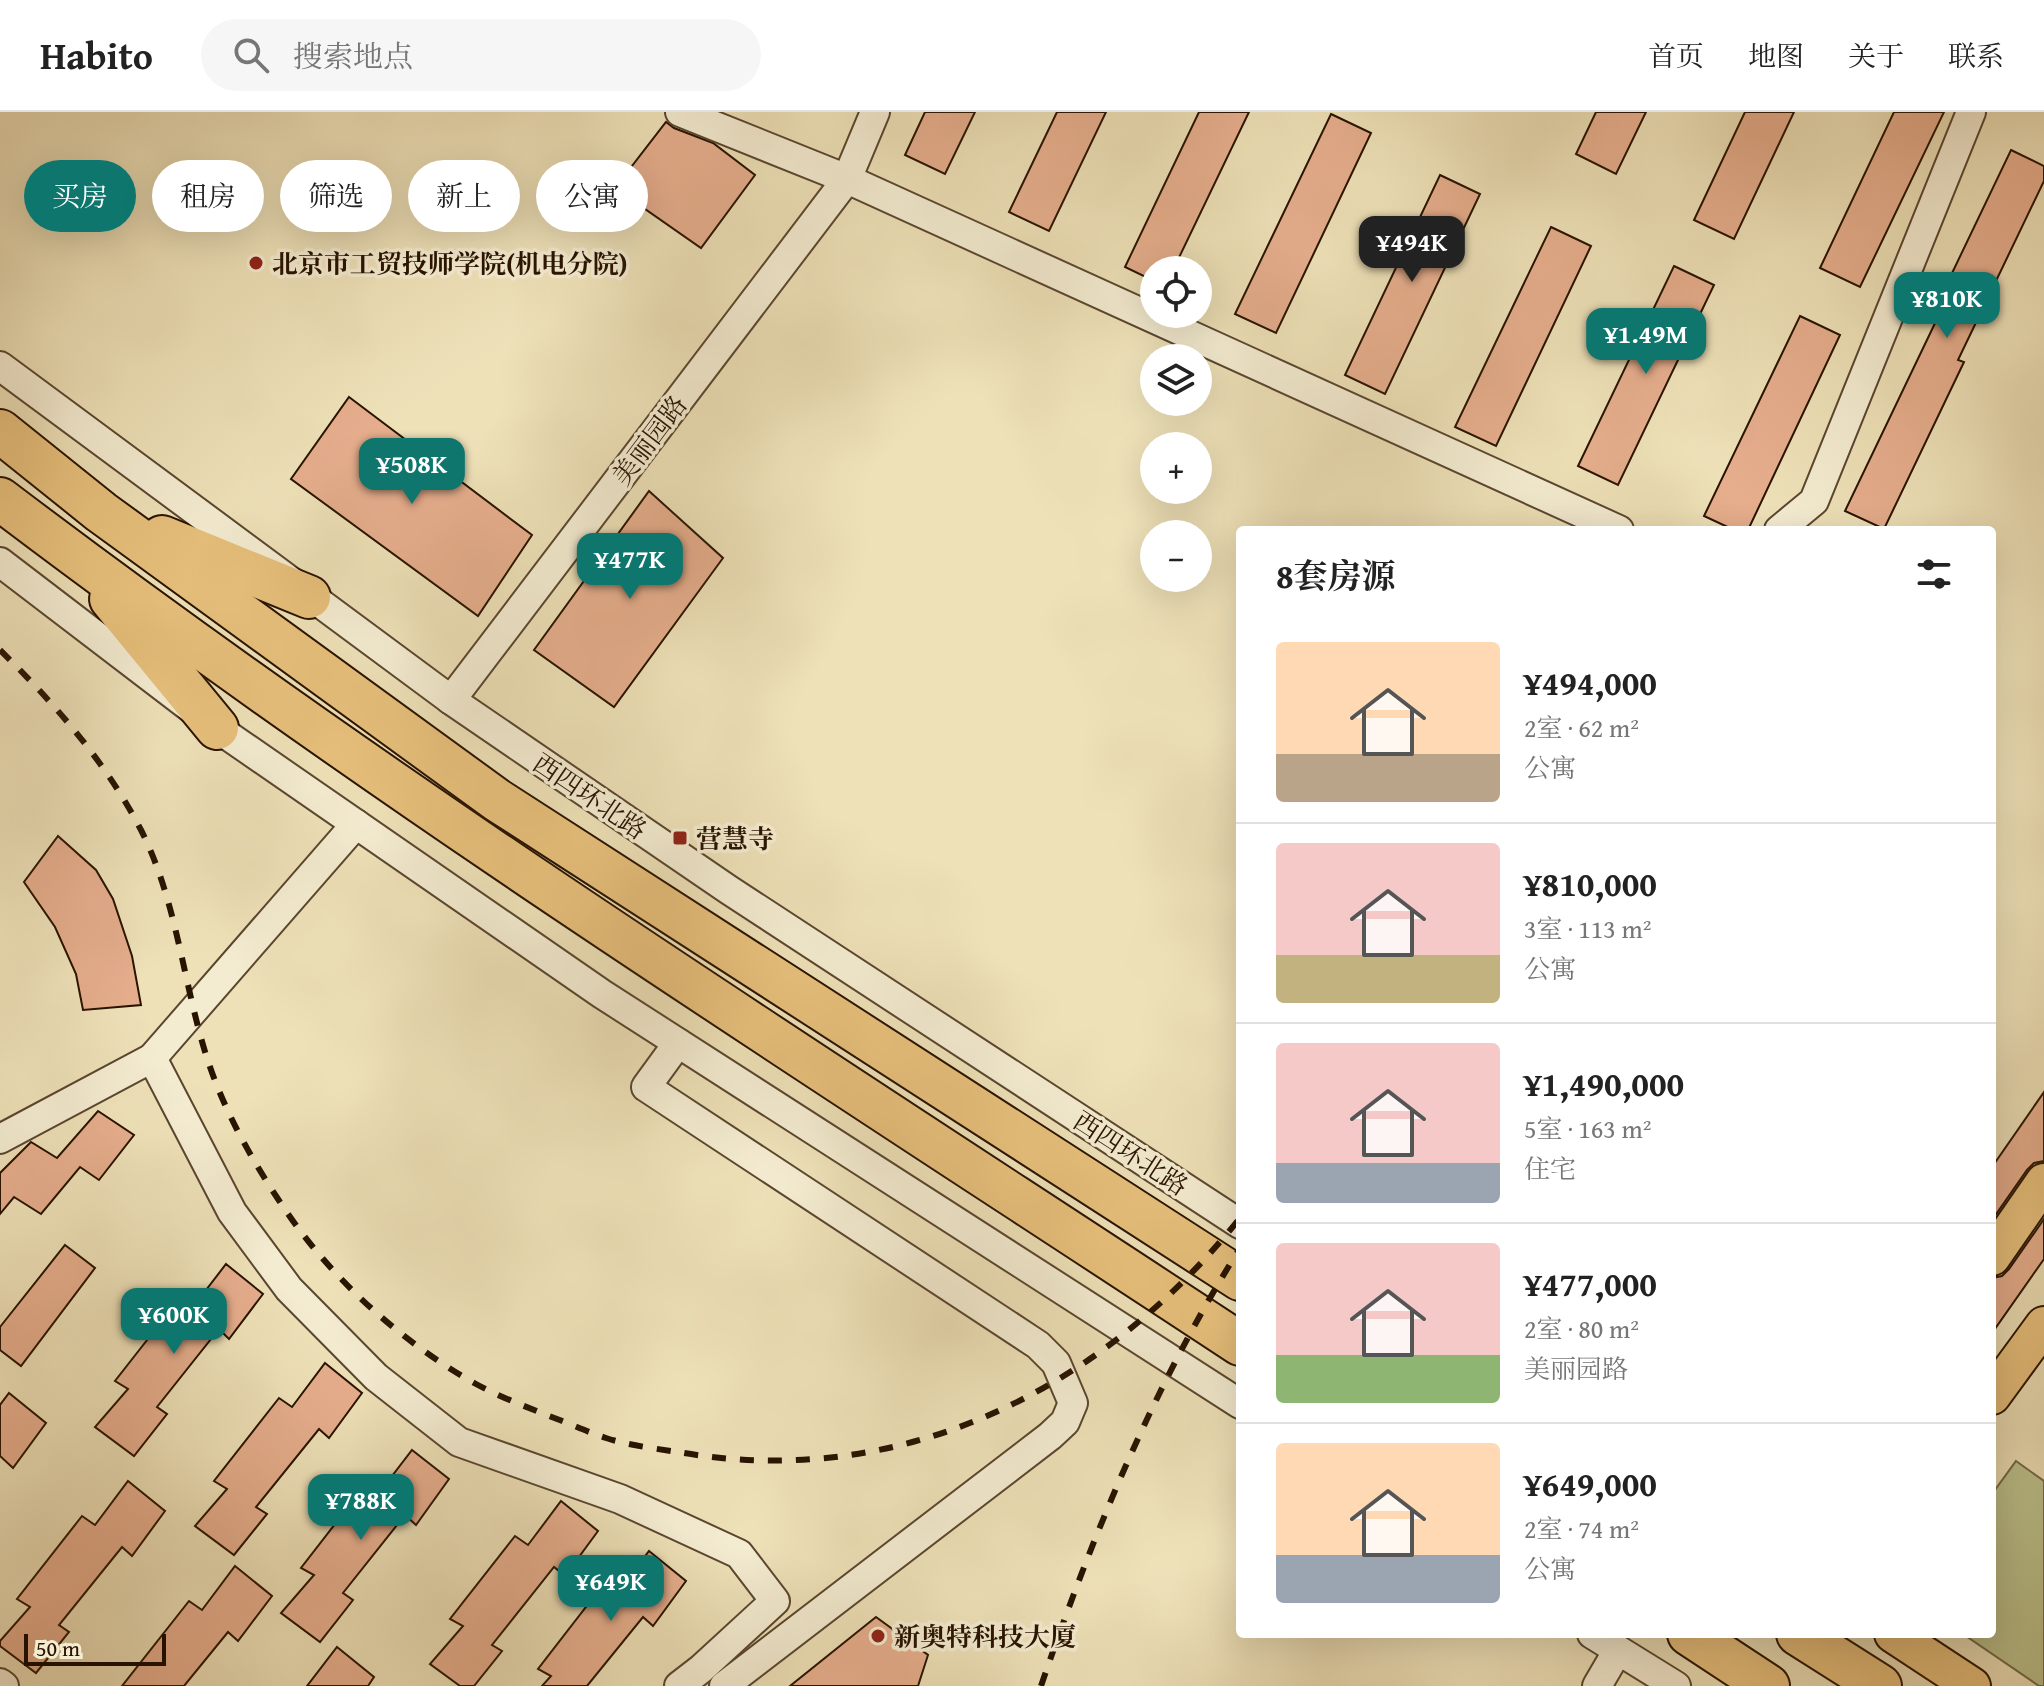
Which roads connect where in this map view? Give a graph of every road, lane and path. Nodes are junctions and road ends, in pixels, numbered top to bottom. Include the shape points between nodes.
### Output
1 (680, 112) edge
2 (875, 112) edge
3 (1971, 112) edge
4 (847, 179) junction
5 (0, 366) edge
6 (0, 431) edge
7 (0, 499) edge
8 (101, 512) junction
9 (1610, 526) edge
10 (1784, 526) edge
11 (74, 555) junction
12 (0, 562) edge
13 (309, 597) junction
14 (451, 700) junction
15 (217, 728) junction
16 (356, 824) junction
17 (678, 1043) junction
18 (152, 1058) junction
19 (0, 1139) edge
20 (2044, 1182) edge
21 (1236, 1221) edge
22 (1996, 1251) edge
23 (1236, 1276) edge
24 (2044, 1325) edge
25 (1236, 1341) edge
26 (1996, 1391) edge
27 (1236, 1401) edge
28 (1598, 1638) edge
29 (1695, 1638) edge
30 (1804, 1638) edge
31 (1899, 1638) edge
32 (1618, 1650) junction
33 (679, 1686) edge
34 (724, 1686) edge
35 (1597, 1686) edge
36 (1676, 1686) edge
37 (1768, 1686) edge
38 (1880, 1686) edge
39 (1972, 1686) edge

1 - 4 street
2 - 4 street, 美丽园路
3 - 10 street via 1814,501
4 - 9 street
4 - 14 street, 美丽园路
5 - 13 street, 西四环北路
6 - 8 highway, 西四环北路
7 - 11 highway
8 - 13 highway
8 - 23 highway, 西四环北路 via 497,800
11 - 15 highway
11 - 25 highway via 470,838
12 - 15 street
13 - 14 street, 西四环北路
14 - 21 street, 西四环北路 via 729,890
15 - 16 street
16 - 17 street
16 - 18 street
17 - 27 street
17 - 34 street via 646,1087 1038,1345 1056,1363 1073,1403 1065,1422 1050,1436
18 - 19 street
18 - 33 street via 232,1212 289,1289 376,1377 459,1442 620,1499 739,1554 775,1601
20 - 22 main road
24 - 26 main road
28 - 32 street
29 - 37 highway
30 - 38 highway
31 - 39 main road
32 - 35 street
32 - 36 street

